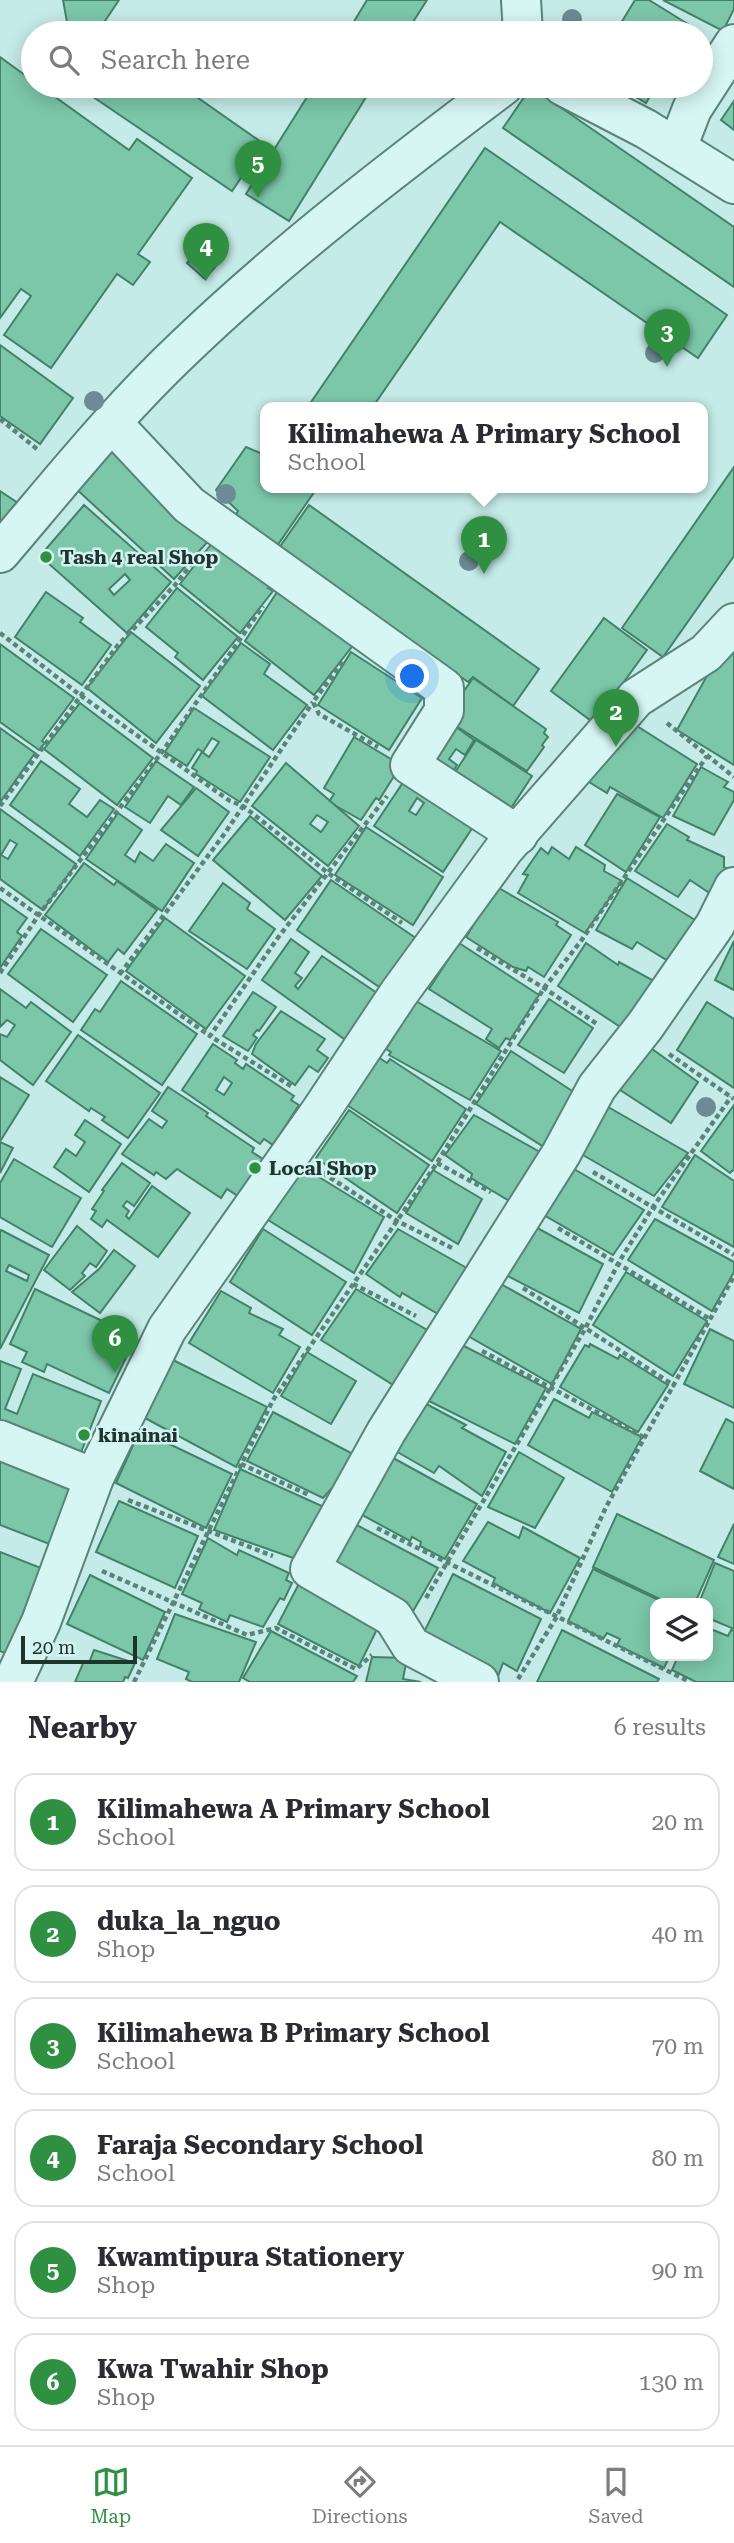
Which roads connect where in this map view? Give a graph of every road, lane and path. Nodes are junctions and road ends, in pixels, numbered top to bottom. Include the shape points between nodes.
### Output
1 (521, 0) edge
2 (522, 21) edge
3 (734, 44) edge
4 (713, 76) edge
5 (488, 98) edge
6 (585, 98) edge
7 (699, 98) edge
8 (677, 148) junction
9 (734, 184) edge
10 (0, 419) edge
11 (113, 423) junction
12 (67, 475) junction
13 (220, 528) junction
14 (0, 553) edge
15 (286, 573) junction
16 (734, 623) edge
17 (366, 630) junction
18 (0, 633) edge
19 (80, 695) junction
20 (636, 698) junction
21 (313, 702) junction
22 (162, 752) junction
23 (707, 756) junction
24 (410, 765) junction
25 (734, 778) edge
26 (0, 806) edge
27 (243, 806) junction
28 (518, 835) junction
29 (328, 873) junction
30 (0, 887) edge
31 (734, 887) edge
32 (38, 916) junction
33 (440, 938) junction
34 (0, 973) edge
35 (120, 974) junction
36 (544, 988) junction
37 (210, 1036) junction
38 (634, 1040) junction
39 (733, 1098) edge
40 (320, 1112) junction
41 (561, 1154) junction
42 (437, 1163) junction
43 (653, 1207) junction
44 (524, 1210) junction
45 (734, 1255) edge
46 (619, 1262) junction
47 (734, 1276) edge
48 (353, 1284) junction
49 (710, 1319) junction
50 (448, 1333) junction
51 (551, 1388) junction
52 (645, 1438) junction
53 (0, 1440) edge
54 (241, 1464) junction
55 (93, 1482) junction
56 (343, 1511) junction
57 (206, 1533) junction
58 (66, 1556) junction
59 (448, 1563) junction
60 (310, 1569) junction
61 (172, 1599) junction
62 (556, 1618) junction
63 (407, 1640) junction
64 (13, 1682) edge
65 (134, 1682) edge
66 (479, 1682) edge
67 (516, 1682) edge
68 (690, 1682) edge

1 - 2 street
3 - 4 street
5 - 11 street via 264,274 182,349
6 - 8 street
7 - 8 street
8 - 9 street
10 - 12 path
11 - 12 street
11 - 13 street via 189,505
12 - 14 street
13 - 15 street
13 - 19 path
15 - 17 street
15 - 22 path
16 - 20 street via 706,653
17 - 21 path
17 - 24 street via 444,688 444,711
18 - 19 path
19 - 22 path
19 - 26 path
20 - 23 path
20 - 28 street
21 - 24 path via 319,714
21 - 27 path
22 - 27 path
22 - 32 path
23 - 25 path
23 - 36 path
24 - 28 street
24 - 29 path
27 - 29 path
27 - 35 path
28 - 33 street
29 - 33 path
29 - 37 path
30 - 32 path
31 - 38 street via 715,925
32 - 34 path
32 - 35 path
33 - 36 path
33 - 40 street
35 - 37 path
36 - 38 path
36 - 42 path
37 - 40 path via 302,1093
38 - 39 path
38 - 41 street via 597,1087
39 - 43 path
40 - 55 street via 167,1329
41 - 43 path
41 - 44 street
42 - 44 path
42 - 48 path
43 - 45 path
43 - 46 path
44 - 46 path
44 - 50 street
46 - 49 path
46 - 51 path
47 - 49 path
48 - 50 path
48 - 54 path via 274,1400
49 - 52 path
50 - 51 path
50 - 56 street
51 - 52 path
51 - 59 path
52 - 62 path via 606,1507
53 - 55 street
54 - 56 path
54 - 57 path
55 - 57 path
55 - 58 street
56 - 59 path
56 - 60 street
57 - 60 path
57 - 61 path
58 - 61 path
58 - 64 street
59 - 62 path
59 - 63 path
60 - 63 street via 393,1617
61 - 63 path via 247,1634 276,1628 356,1669
61 - 65 path
62 - 67 path
62 - 68 path
63 - 66 street

